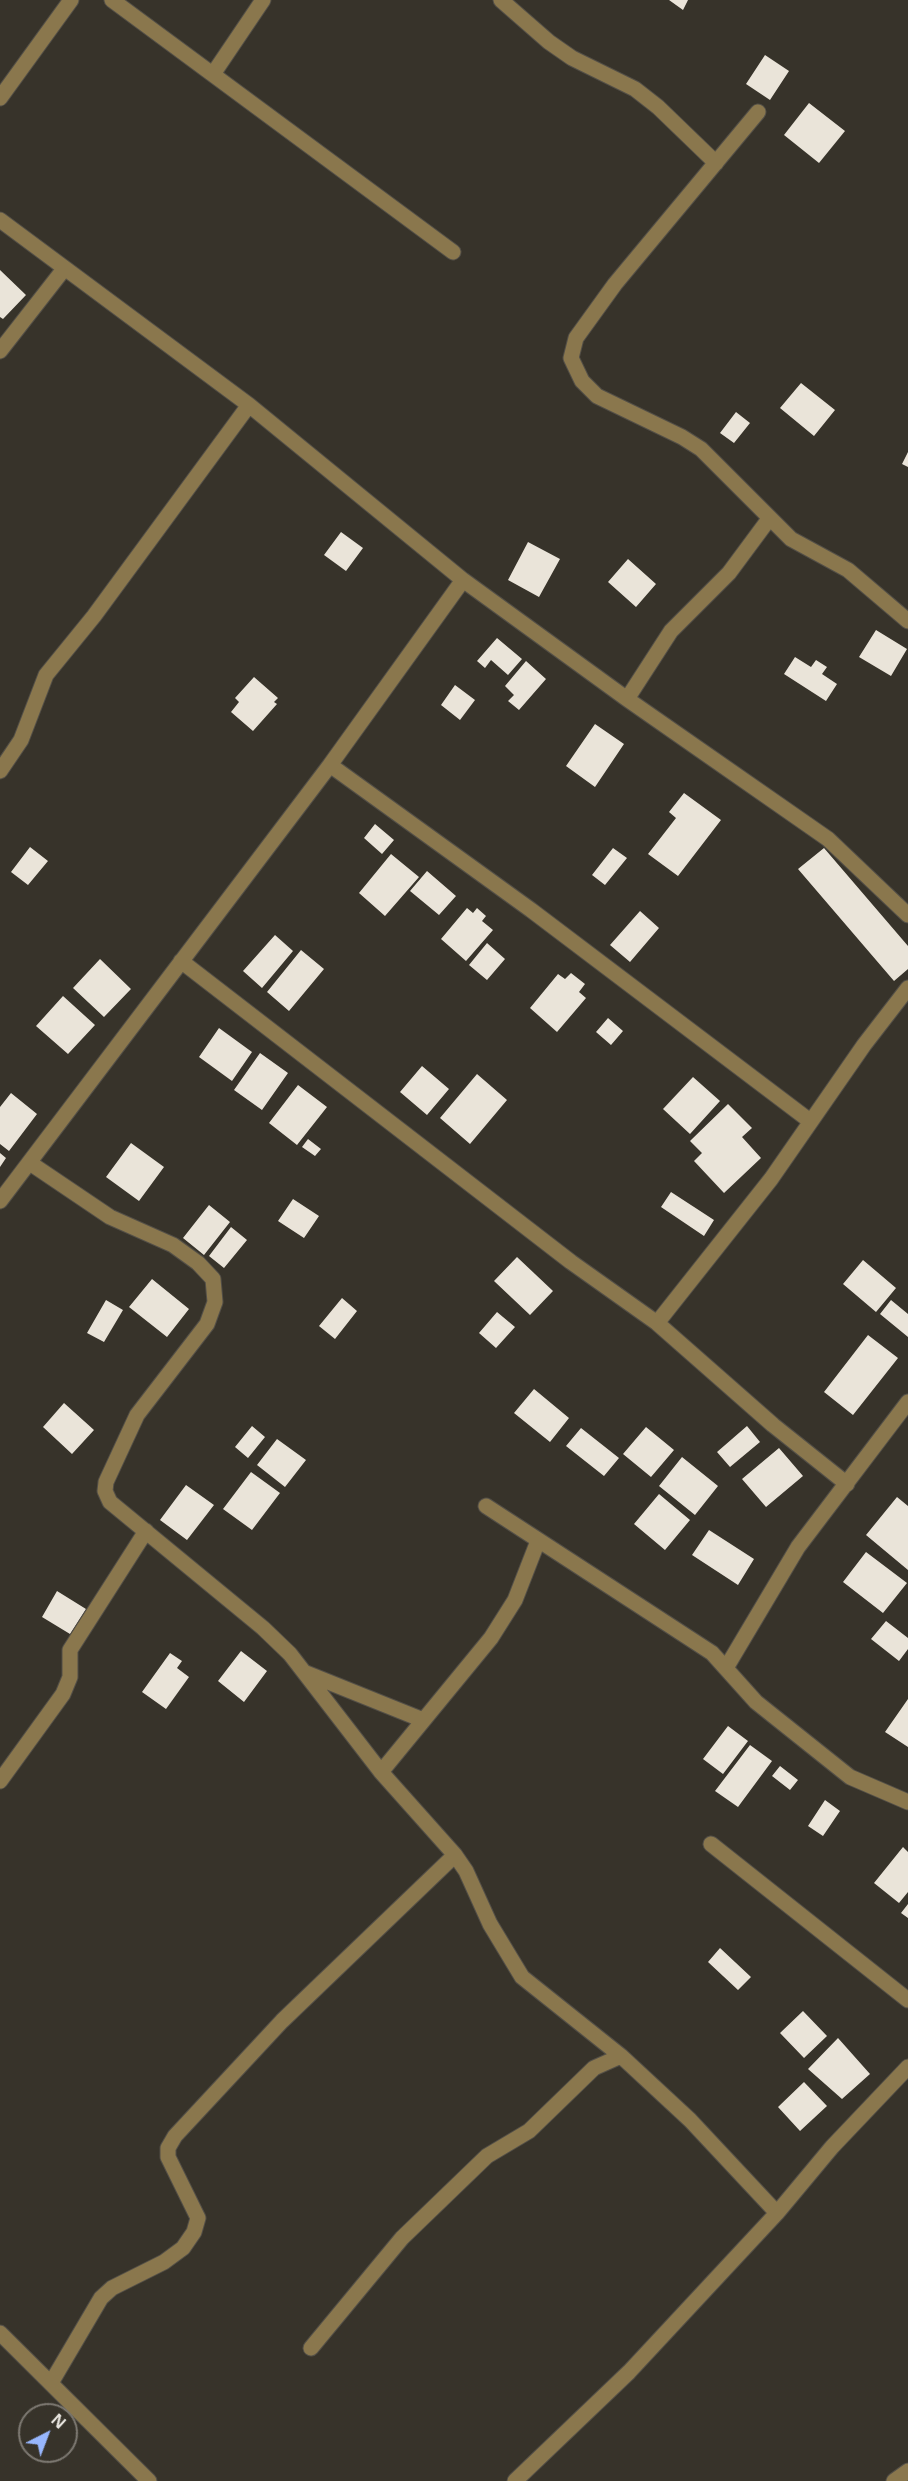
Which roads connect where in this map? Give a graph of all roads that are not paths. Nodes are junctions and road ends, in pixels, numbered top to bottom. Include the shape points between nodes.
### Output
1 (70, 0) edge
2 (112, 0) edge
3 (263, 0) edge
4 (501, 0) edge
5 (213, 74) junction
6 (0, 98) edge
7 (758, 112) dead end
8 (716, 162) junction
9 (0, 220) edge
10 (453, 252) dead end
11 (64, 269) junction
12 (0, 351) edge
13 (249, 405) junction
14 (769, 519) junction
15 (463, 580) junction
16 (908, 621) edge
17 (627, 699) junction
18 (330, 765) junction
19 (0, 771) edge
20 (908, 915) edge
21 (182, 961) junction
22 (908, 988) edge
23 (810, 1121) junction
24 (30, 1163) junction
25 (0, 1201) edge
26 (657, 1323) junction
27 (908, 1402) edge
28 (847, 1484) junction
29 (486, 1506) dead end
30 (146, 1531) junction
31 (538, 1541) junction
32 (726, 1668) junction
33 (306, 1673) junction
34 (423, 1720) junction
35 (381, 1772) junction
36 (0, 1781) edge
37 (906, 1799) edge
38 (711, 1844) dead end
39 (455, 1855) junction
40 (908, 2000) edge
41 (621, 2056) junction
42 (908, 2067) edge
43 (777, 2212) junction
44 (0, 2333) edge
45 (311, 2348) dead end
46 (51, 2383) junction
47 (908, 2471) edge
48 (149, 2481) edge
49 (515, 2481) edge
50 (894, 2481) edge

1 - 6 street
2 - 5 street
3 - 5 street
4 - 8 street via 572,58 635,89
5 - 10 street
7 - 8 street
8 - 14 street via 615,284 576,338 571,358 582,381 597,396 701,448
9 - 11 street
11 - 12 street
11 - 13 street
13 - 15 street
13 - 19 street via 46,675 21,740
14 - 16 street via 791,538 848,570
14 - 17 street via 729,573 671,631
15 - 17 street
15 - 18 street
17 - 20 street via 828,839
18 - 21 street
18 - 23 street via 531,910
21 - 24 street
21 - 26 street via 571,1262
22 - 23 street
23 - 26 street via 771,1179
24 - 25 street
24 - 30 street via 110,1217 173,1245 213,1279 215,1302 207,1324 137,1415 106,1482 110,1502
26 - 28 street
27 - 28 street
28 - 32 street via 798,1547
29 - 31 street
30 - 33 street via 263,1628
30 - 36 street via 70,1650 70,1677 63,1694
31 - 32 street via 712,1653
31 - 34 street via 504,1620
32 - 37 street via 756,1702 850,1777
33 - 34 street
33 - 35 street
34 - 35 street
35 - 39 street
38 - 40 street
39 - 41 street via 522,1977
39 - 46 street via 282,2021 176,2136 168,2148 168,2157 198,2218 194,2232 164,2262 112,2288 101,2298
41 - 43 street via 690,2120
41 - 45 street via 594,2068 529,2131 487,2156 402,2238
42 - 43 street
43 - 49 street via 629,2372
44 - 46 street
46 - 48 street
47 - 50 street

